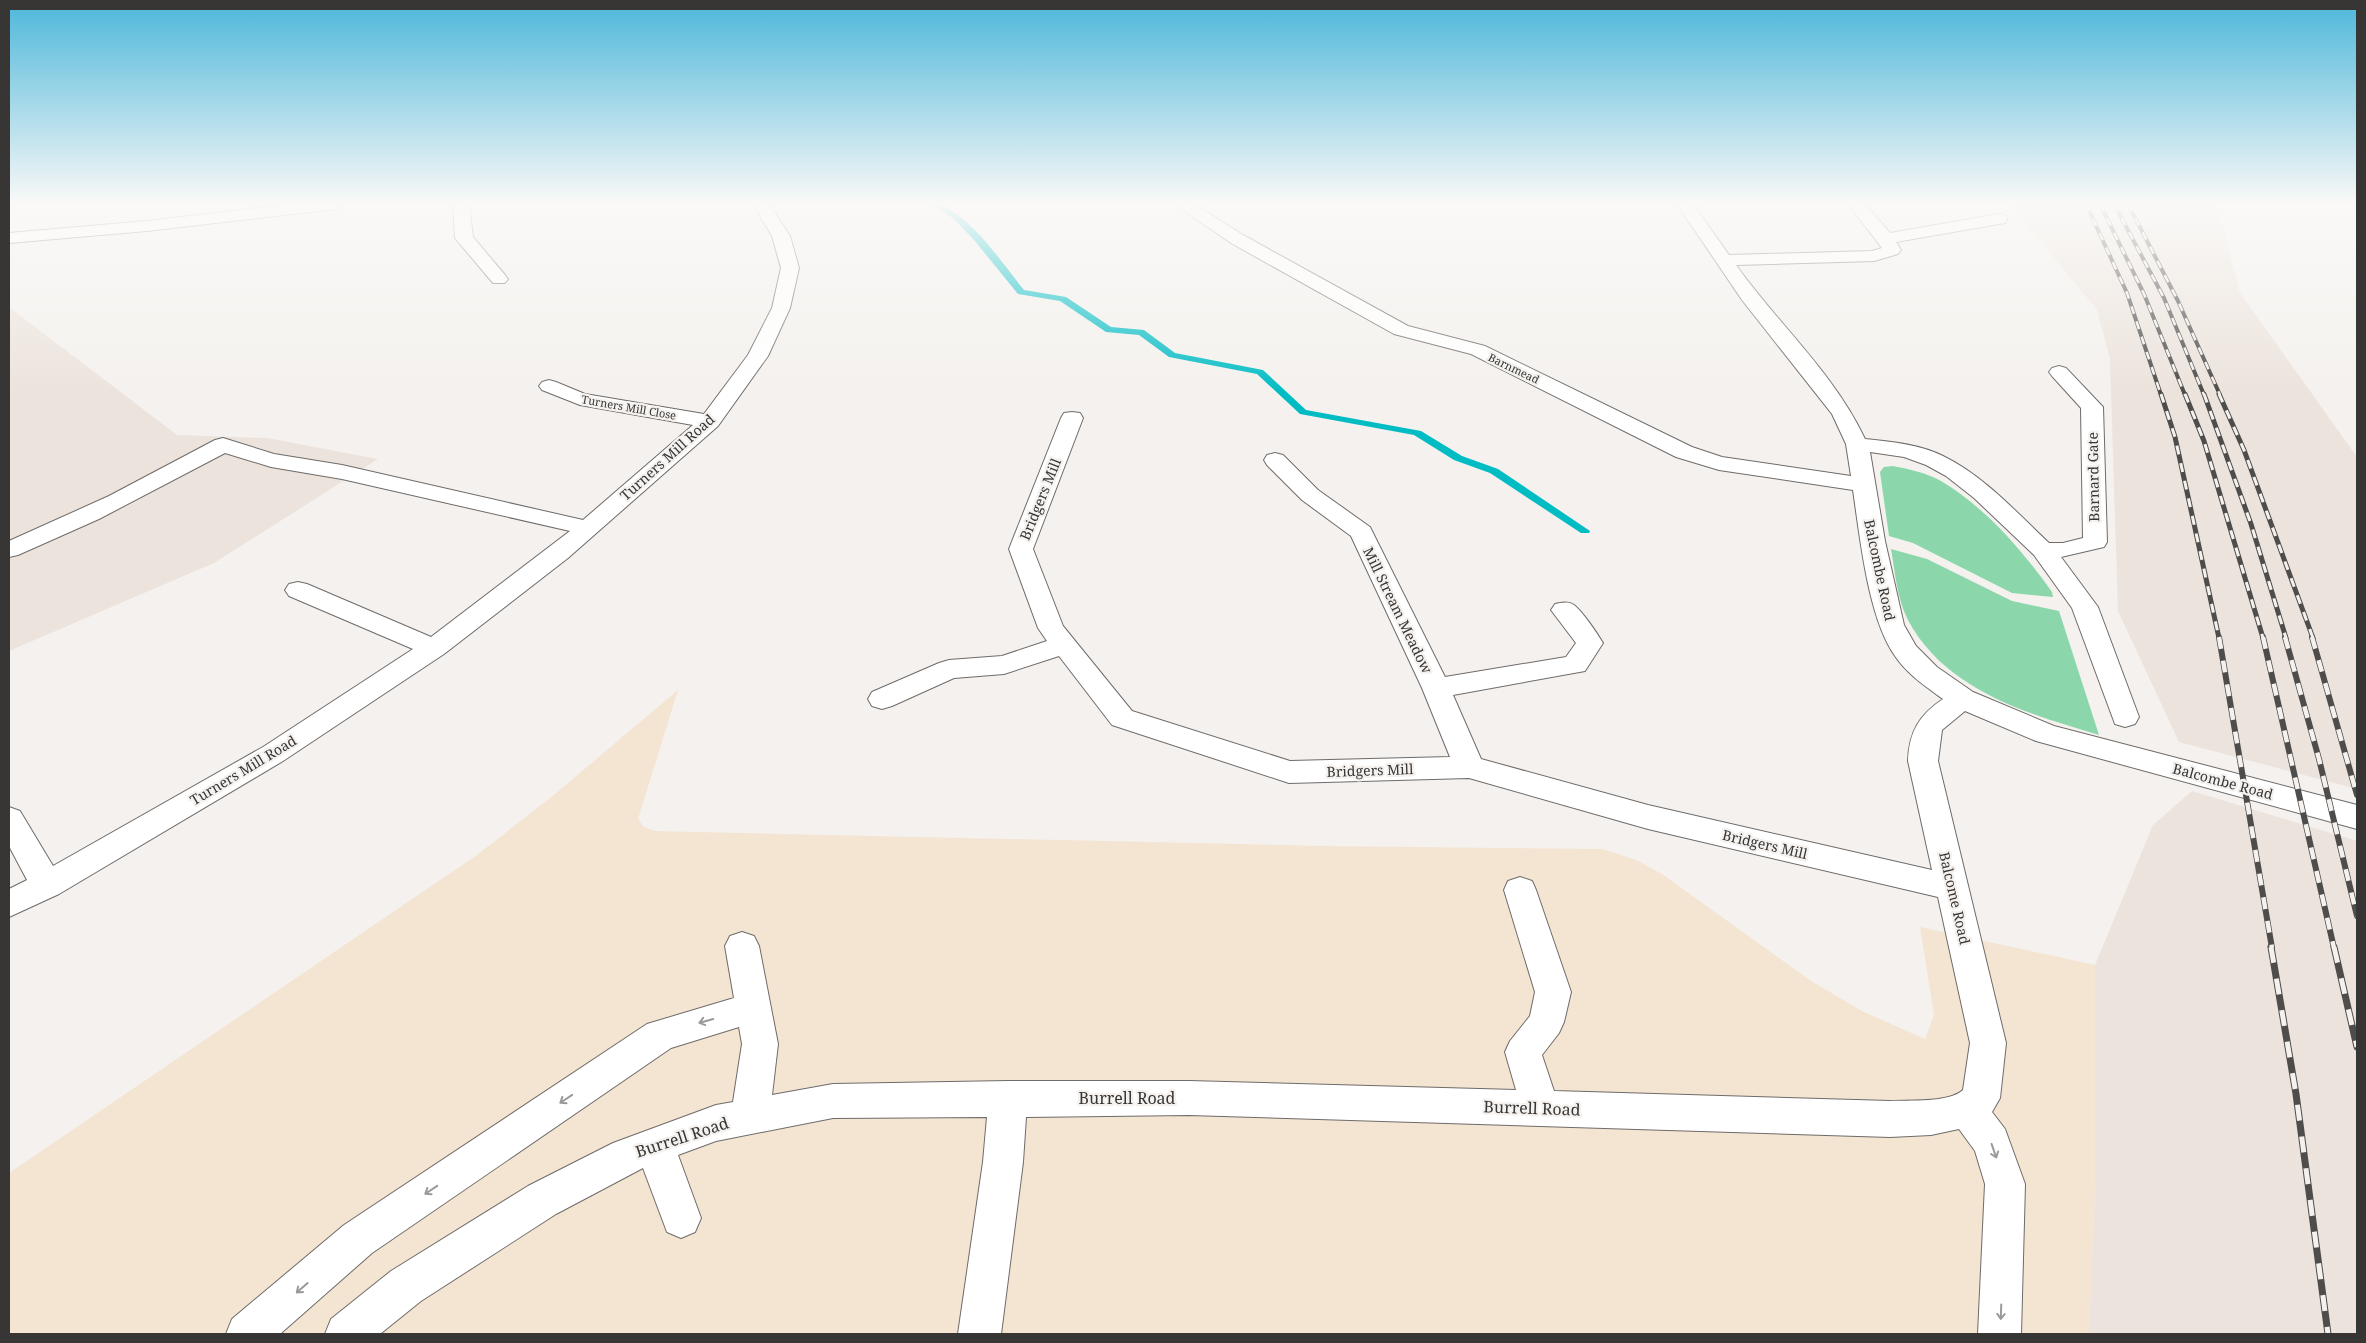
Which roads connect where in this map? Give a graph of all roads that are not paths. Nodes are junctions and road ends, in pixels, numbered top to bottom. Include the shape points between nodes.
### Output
1 (488, 267) edge
2 (790, 267) edge
3 (1287, 267) edge
4 (1729, 267) edge
5 (499, 279) dead end
6 (2059, 372) dead end
7 (549, 386) dead end
8 (1072, 418) dead end
9 (710, 421) junction
10 (1857, 444) junction
11 (1275, 460) dead end
12 (1864, 485) junction
13 (588, 528) junction
14 (9, 550) edge
15 (2044, 550) junction
16 (298, 590) dead end
17 (1564, 610) dead end
18 (1064, 645) junction
19 (434, 648) junction
20 (1436, 688) junction
21 (882, 699) dead end
22 (1963, 699) junction
23 (2126, 717) dead end
24 (1469, 767) junction
25 (2357, 817) edge
26 (9, 819) edge
27 (47, 885) junction
28 (1952, 887) junction
29 (1520, 890) dead end
30 (9, 904) edge
31 (742, 946) dead end
32 (753, 1008) junction
33 (1008, 1098) junction
34 (1540, 1108) junction
35 (1968, 1110) junction
36 (750, 1117) junction
37 (655, 1146) junction
38 (681, 1218) dead end
39 (247, 1334) edge
40 (346, 1334) edge
41 (980, 1334) edge
42 (2000, 1334) edge

1 - 5 street
2 - 9 street, Turners Mill Road via 781,308 758,356
3 - 12 street, Barnmead via 1400,330 1478,350 1684,452 1719,463
4 - 10 street, Balcombe Road via 1749,296 1826,390 1843,414
6 - 15 street, Barnard Gate via 2092,408 2095,542 2063,550
7 - 9 street, Turners Mill Close via 580,399
8 - 18 street, Bridgers Mill via 1021,549 1051,628
9 - 13 street, Turners Mill Road
10 - 12 street, Balcombe Road
10 - 15 street via 1908,451 1954,471
11 - 20 street, Mill Stream Meadow via 1310,494 1360,532
12 - 22 street, Balcombe Road via 1872,541 1891,625 1905,651 1927,674
13 - 14 street via 342,472 270,460 223,445 122,500
13 - 19 street, Turners Mill Road
15 - 23 street via 2085,607
16 - 19 street
17 - 20 street, Mill Stream Meadow via 1590,643 1576,664
18 - 21 street via 1004,664 949,669
18 - 24 street, Bridgers Mill via 1122,718 1290,772
19 - 27 street, Turners Mill Road via 273,754
20 - 24 street, Mill Stream Meadow
22 - 25 street, Balcombe Road via 2046,734
22 - 28 street, Balcome Road via 1928,726 1922,741 1923,761
24 - 28 street, Bridgers Mill via 1648,817
26 - 27 street
27 - 30 street, Turners Mill Road
28 - 35 street, Balcome Road via 1988,1043 1980,1098
29 - 34 street via 1553,992 1546,1022 1523,1052
31 - 32 street
32 - 36 street via 760,1044
32 -> 39 street via 660,1035 358,1239
33 - 34 street, Burrell Road via 1189,1098
33 - 36 street, Burrell Road via 833,1101
33 - 41 street via 1003,1162
34 - 35 street, Burrell Road via 1890,1118
35 -> 42 street via 1991,1142 2005,1184
36 - 37 street, Burrell Road via 716,1123
37 - 38 street
37 - 40 street, Burrell Road via 627,1156 542,1200 406,1286

